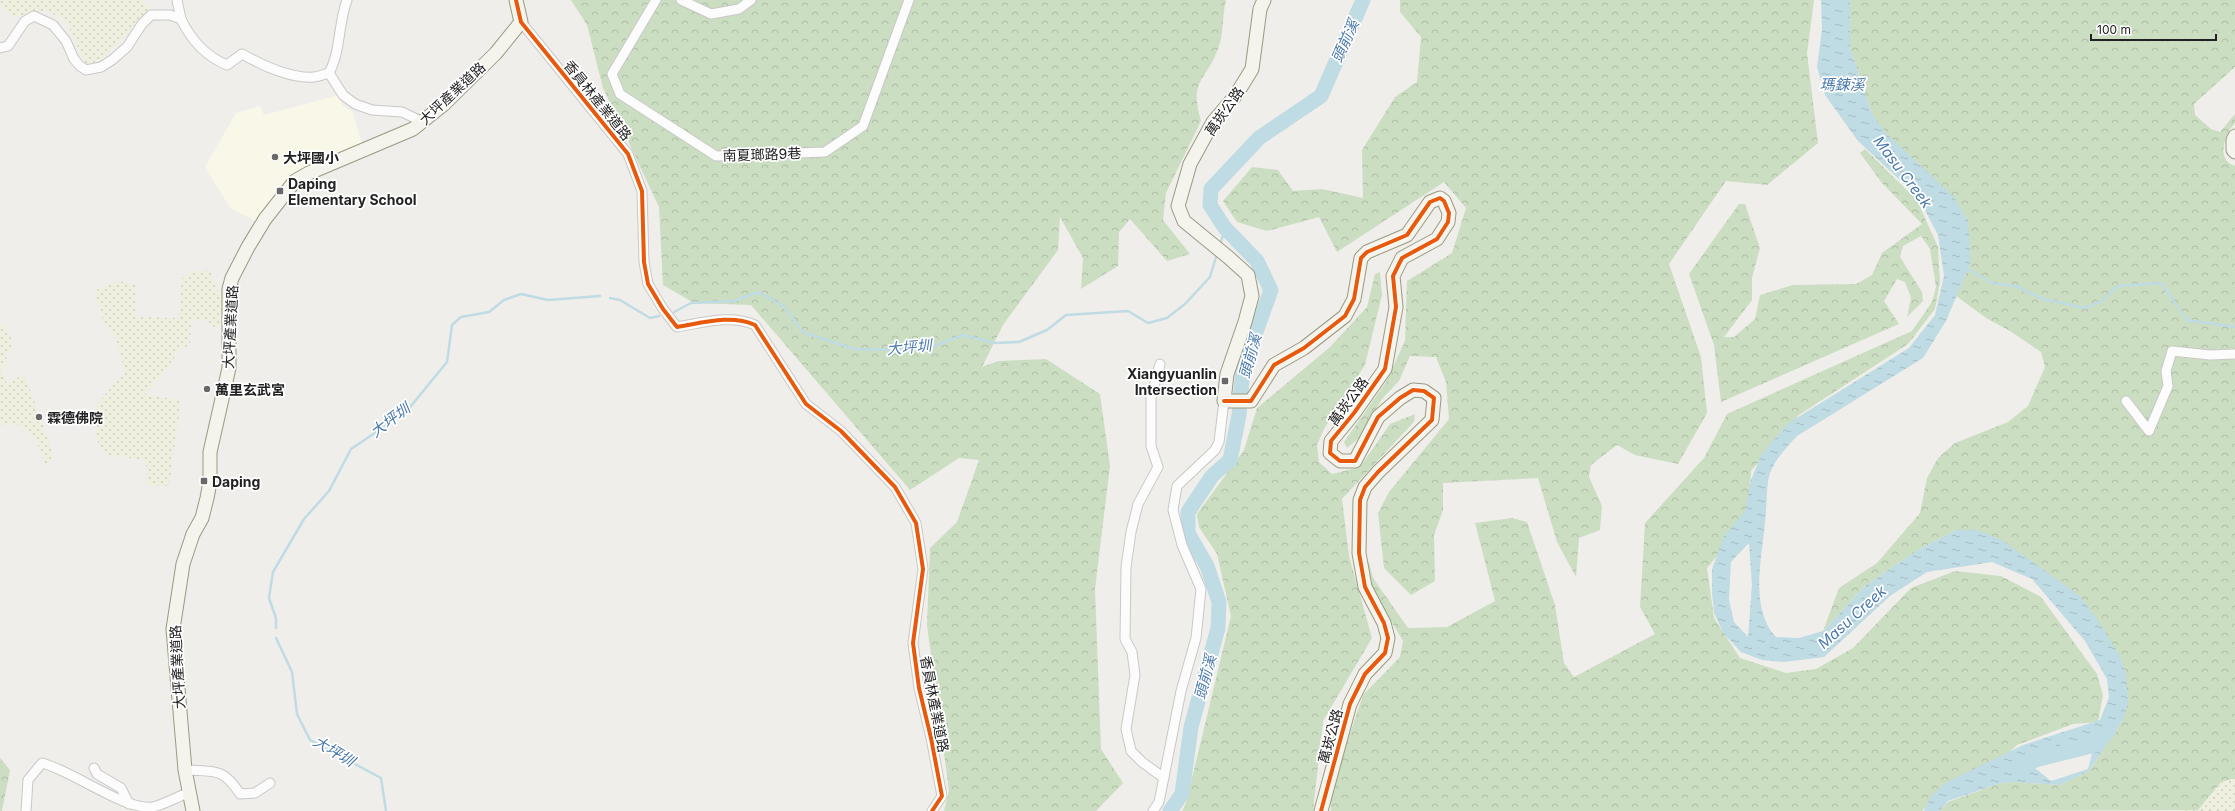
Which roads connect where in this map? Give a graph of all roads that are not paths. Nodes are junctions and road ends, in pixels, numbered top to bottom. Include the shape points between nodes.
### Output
1 (177, 0) edge
2 (347, 0) edge
3 (516, 0) edge
4 (656, 0) edge
5 (681, 0) edge
6 (751, 0) edge
7 (909, 0) edge
8 (1264, 0) edge
9 (181, 19) junction
10 (521, 22) junction
11 (0, 48) edge
12 (329, 72) junction
13 (421, 121) junction
14 (2235, 136) edge
15 (2235, 152) edge
16 (2235, 354) edge
17 (1160, 364) dead end
18 (1224, 401) junction
19 (2126, 401) dead end
20 (94, 768) dead end
21 (185, 770) junction
22 (1164, 778) junction
23 (270, 783) dead end
24 (188, 793) junction
25 (129, 804) junction
26 (26, 811) edge
27 (193, 811) edge
28 (932, 811) edge
29 (1153, 811) edge
30 (1321, 811) edge

1 - 9 street
2 - 12 street via 341,16 335,62
3 - 10 street
4 - 7 street, 南夏瑯路9巷 via 612,74 614,84 620,94 716,156 824,152 862,126
5 - 6 street via 711,14 739,9
8 - 18 street, 萬崁公路 via 1260,9 1252,69 1236,96 1213,122 1190,164 1178,206 1184,221 1248,275 1252,296 1246,322 1227,374
9 - 11 street via 170,15 151,15 127,47 112,60 101,67 86,70 74,59 66,41 53,24 34,16 25,21 8,46
9 - 12 street via 190,38 227,66 242,54 291,74 314,77
10 - 13 street, 大坪產業道路 via 496,53 443,104
10 - 28 street, 香員林產業道路 via 628,154 642,191 644,262 648,284 677,327 730,319 742,319 755,325 806,404 841,431 895,487 916,523 923,569 913,643 919,688 942,796
12 - 13 street via 343,95 355,104 372,110 402,112
13 - 21 street, 大坪產業道路 via 413,129 397,137 309,173 295,182 265,219 232,278 229,301 229,368 210,452 210,482 202,518 193,534 183,564 173,629
14 - 15 street
16 - 19 street via 2210,355 2172,351 2166,371 2168,386 2149,432
17 - 22 street via 1151,398 1151,446 1158,466 1138,504 1131,532 1124,594 1125,639 1132,652 1135,675 1126,729 1131,751
18 - 22 street via 1220,442 1215,450 1177,486 1173,510 1182,545 1201,589 1196,638 1181,691
18 - 30 street, 萬崁公路 via 1251,402 1274,366 1304,348 1345,316 1354,299 1361,258 1367,252 1407,235 1430,202 1440,198 1444,201 1449,213 1448,222 1437,239 1402,258 1393,276 1396,307 1385,368 1331,441 1330,453 1340,461 1354,460 1378,417 1400,398 1413,390 1424,391 1434,398 1432,420 1374,477 1365,487 1360,500 1359,553 1365,587 1384,624 1388,638 1385,653 1365,674 1350,704
20 - 25 street via 97,774 121,788
21 - 23 street via 222,773 232,781 240,794 255,793
21 - 24 street, 大坪產業道路
22 - 29 street via 1159,802
24 - 25 street via 152,807
24 - 27 street, 大坪產業道路
25 - 26 street via 58,767 42,763 28,780

